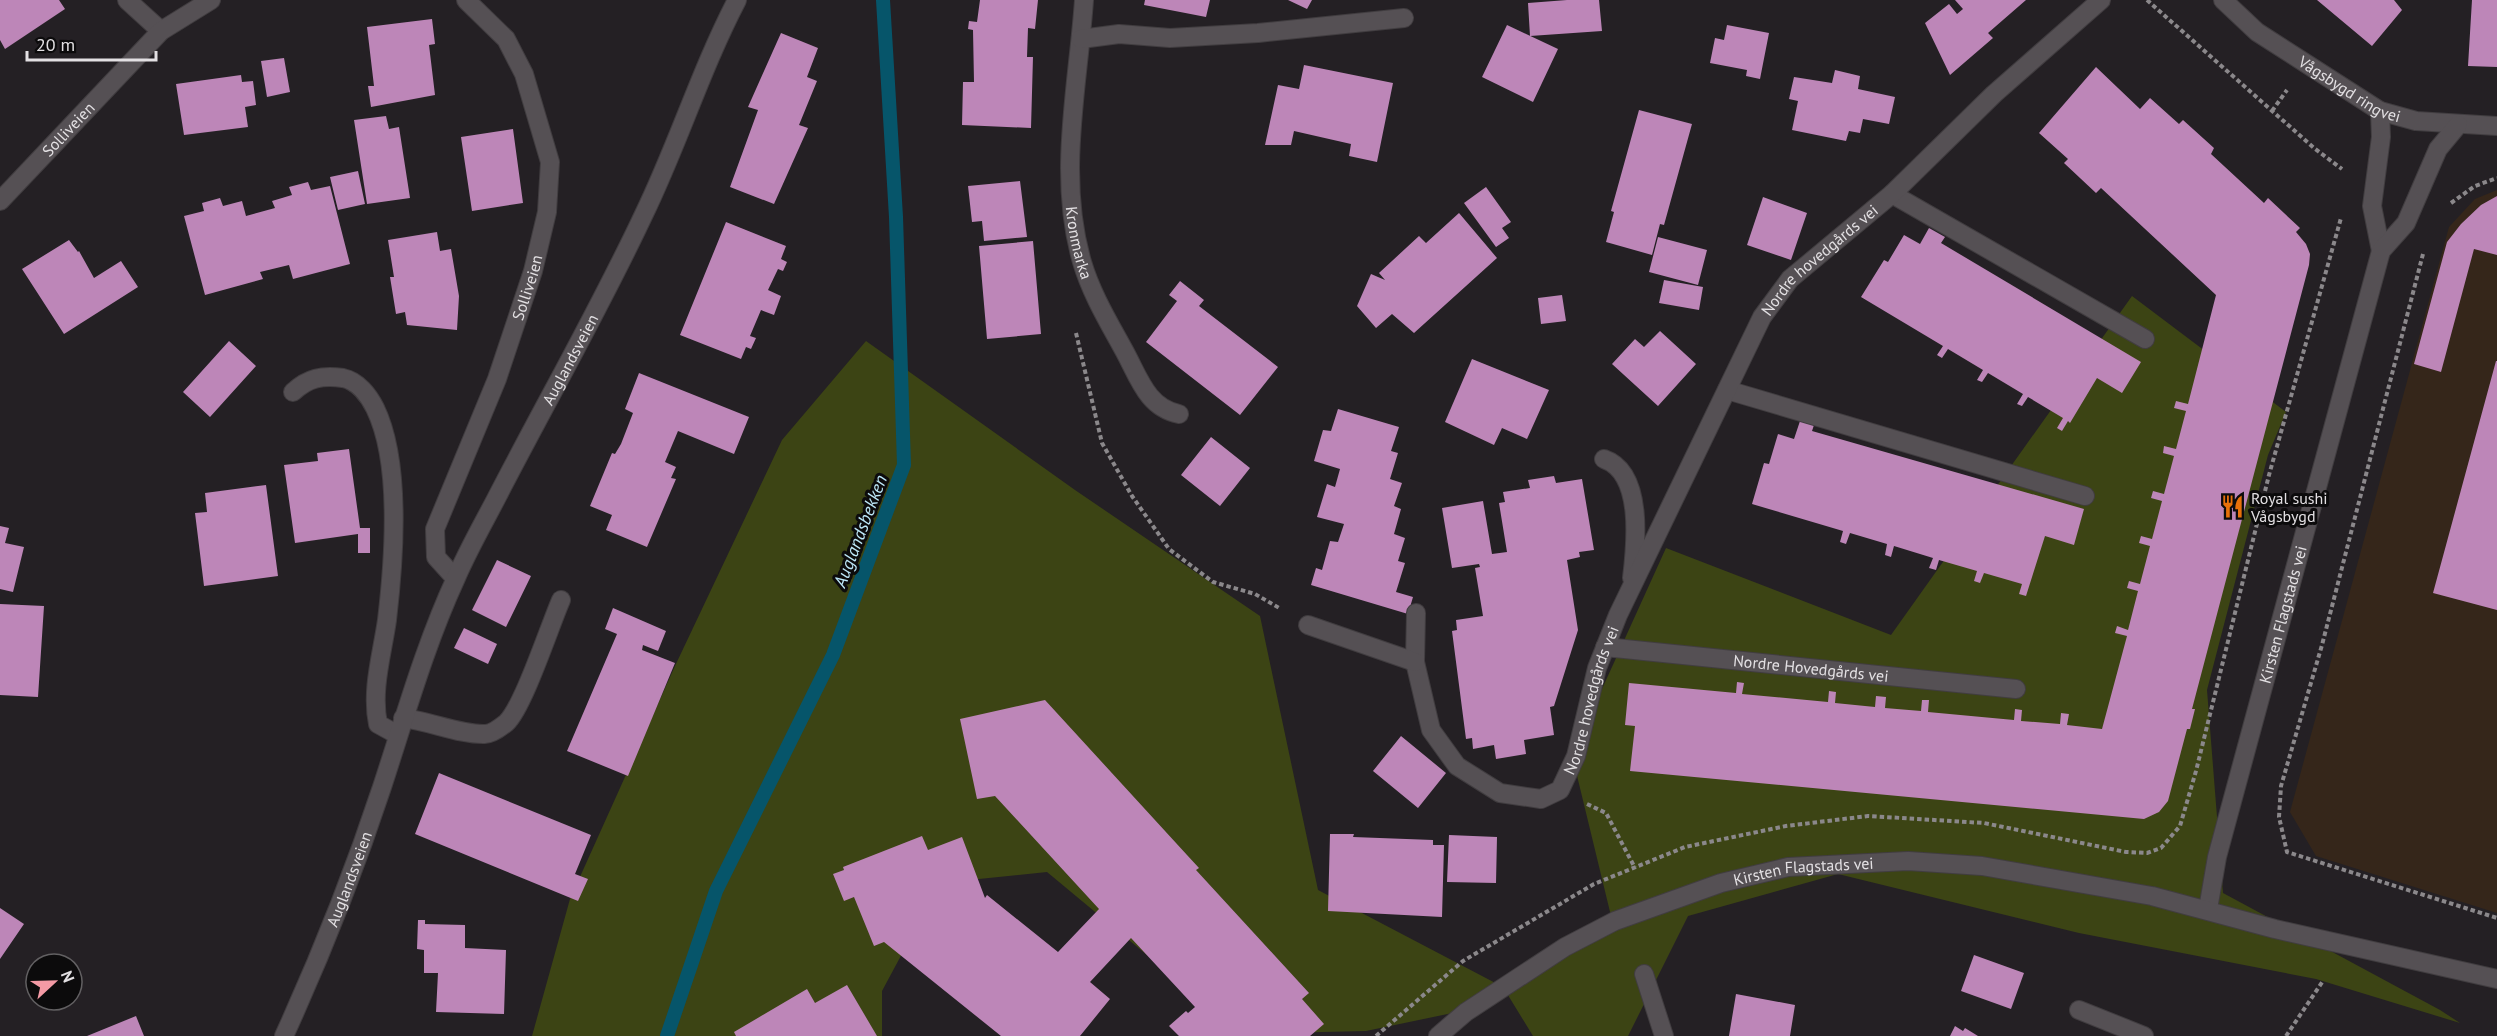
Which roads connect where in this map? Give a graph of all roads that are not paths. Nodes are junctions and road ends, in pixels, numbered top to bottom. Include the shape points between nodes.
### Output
1 (127, 0) edge
2 (466, 0) edge
3 (737, 0) edge
4 (1084, 0) edge
5 (2101, 0) edge
6 (2223, 0) edge
7 (204, 1) edge
8 (1404, 18) dead end
9 (161, 31) junction
10 (1081, 39) junction
11 (2380, 111) junction
12 (2458, 125) junction
13 (2497, 126) edge
14 (1892, 194) junction
15 (0, 201) edge
16 (2382, 251) junction
17 (2145, 339) dead end
18 (1727, 390) junction
19 (294, 392) dead end
20 (1179, 414) dead end
21 (1604, 459) dead end
22 (2085, 496) dead end
23 (455, 578) junction
24 (1631, 588) junction
25 (561, 600) dead end
26 (1416, 613) dead end
27 (1308, 625) road end
28 (1605, 647) junction
29 (1415, 662) junction
30 (2016, 689) dead end
31 (403, 718) junction
32 (398, 735) junction
33 (2208, 909) junction
34 (1644, 974) dead end
35 (2497, 979) edge
36 (2079, 1010) dead end
37 (284, 1036) edge
38 (1438, 1036) edge
39 (1664, 1036) edge
40 (2144, 1036) edge

1 - 9 street
2 - 23 street, Solliveien via 506,39 520,65 550,162 547,212 533,270 497,379 435,529 436,557
3 - 23 street, Auglandsveien via 645,213
4 - 10 street, Kronmarka
5 - 14 street, Nordre hovedgårds vei via 1994,94
6 - 11 street, Vågsbygd ringvei via 2257,32
7 - 9 street, Solliveien
8 - 10 street via 1247,33 1170,38 1119,34
9 - 15 street, Solliveien
10 - 20 street, Kronmarka via 1070,136 1070,177 1082,261 1097,300 1148,396 1164,411
11 - 12 street, Vågsbygd ringvei via 2416,121
11 - 16 street, Kirsten Flagstads vei via 2381,137 2372,206
12 - 13 street, Vågsbygd ringvei
12 - 16 street, Kirsten Flagstads vei via 2438,149 2406,223
14 - 17 street, Nordre Hovedgårds vei
14 - 18 street, Nordre hovedgårds vei via 1790,279 1762,317
16 - 33 street, Kirsten Flagstads vei via 2217,857
18 - 22 street
18 - 24 street, Nordre hovedgårds vei
19 - 32 street via 304,381 321,376 346,379 369,396 383,424 392,477 393,525 387,618 375,709 378,724
21 - 24 street, Nordre hovedgårds vei via 1612,462 1628,484 1635,506
23 - 31 street, Auglandsveien
24 - 28 street, Nordre hovedgårds vei
25 - 31 street via 507,723 488,734
26 - 29 street, Nordre hovedgårds vei
27 - 29 street
28 - 29 street, Nordre hovedgårds vei via 1576,756 1560,790 1541,799 1500,793 1457,766 1431,730
28 - 30 street, Nordre Hovedgårds vei
31 - 32 street, Auglandsveien
32 - 37 street, Auglandsveien via 330,930
33 - 35 street, Kirsten Flagstads vei via 2276,929
33 - 38 street, Kirsten Flagstads vei via 1982,866 1908,861 1788,867 1721,883 1615,921 1565,947 1466,1012
34 - 39 street
36 - 40 street

